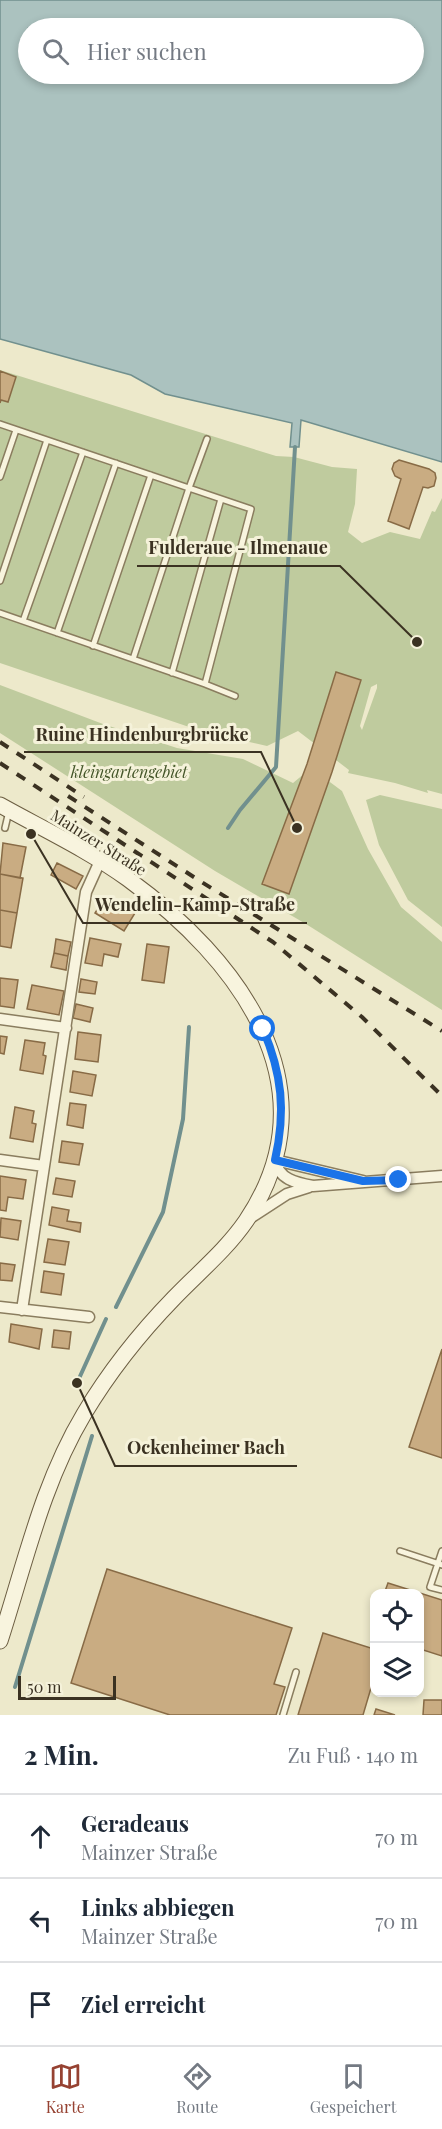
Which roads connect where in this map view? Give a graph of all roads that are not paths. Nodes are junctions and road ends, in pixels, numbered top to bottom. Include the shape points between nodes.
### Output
1 (0, 424) edge
2 (16, 430) junction
3 (207, 439) dead end
4 (47, 440) junction
5 (83, 452) junction
6 (116, 463) junction
7 (152, 475) junction
8 (0, 477) edge
9 (189, 488) junction
10 (221, 499) junction
11 (0, 580) edge
12 (0, 613) edge
13 (22, 621) junction
14 (57, 633) junction
15 (93, 646) junction
16 (133, 660) junction
17 (172, 673) junction
18 (205, 684) junction
19 (235, 696) dead end
20 (4, 807) edge
21 (5, 828) dead end
22 (100, 861) junction
23 (0, 1020) edge
24 (66, 1028) junction
25 (0, 1160) edge
26 (275, 1160) junction
27 (44, 1166) junction
28 (442, 1176) edge
29 (363, 1181) junction
30 (313, 1186) junction
31 (246, 1220) junction
32 (0, 1307) edge
33 (22, 1310) junction
34 (88, 1317) dead end
35 (400, 1551) dead end
36 (442, 1551) edge
37 (440, 1564) edge
38 (442, 1590) edge
39 (0, 1641) edge
40 (296, 1672) dead end
41 (283, 1715) edge

1 - 2 lane
2 - 4 lane
2 - 8 lane
3 - 9 lane
4 - 5 lane
4 - 11 lane
5 - 6 lane
5 - 13 lane
6 - 7 lane
6 - 14 lane
7 - 9 lane
7 - 15 lane
9 - 10 lane
9 - 16 lane
10 - 17 lane
10 - 18 lane via 251,509
12 - 13 lane
13 - 14 lane
14 - 15 lane
15 - 16 lane
16 - 17 lane
17 - 18 lane
18 - 19 lane
20 - 21 lane, Mainzer Straße
20 - 22 main road, Mainzer Straße
22 - 24 street via 86,892
22 - 26 main road, Mainzer Straße via 127,878 186,928 237,986 257,1019 275,1058 281,1086
23 - 24 street
24 - 27 street
25 - 27 street
26 - 29 street
26 - 30 street via 283,1176
26 - 31 main road, Mainzer Straße via 263,1194
27 - 33 street
28 - 29 street
29 - 30 street
30 - 31 street via 287,1194
31 - 39 main road, Mainzer Straße via 131,1346 83,1415 53,1475
32 - 33 street
33 - 34 street
35 - 37 lane
36 - 37 lane
37 - 38 lane via 430,1587
40 - 41 lane

